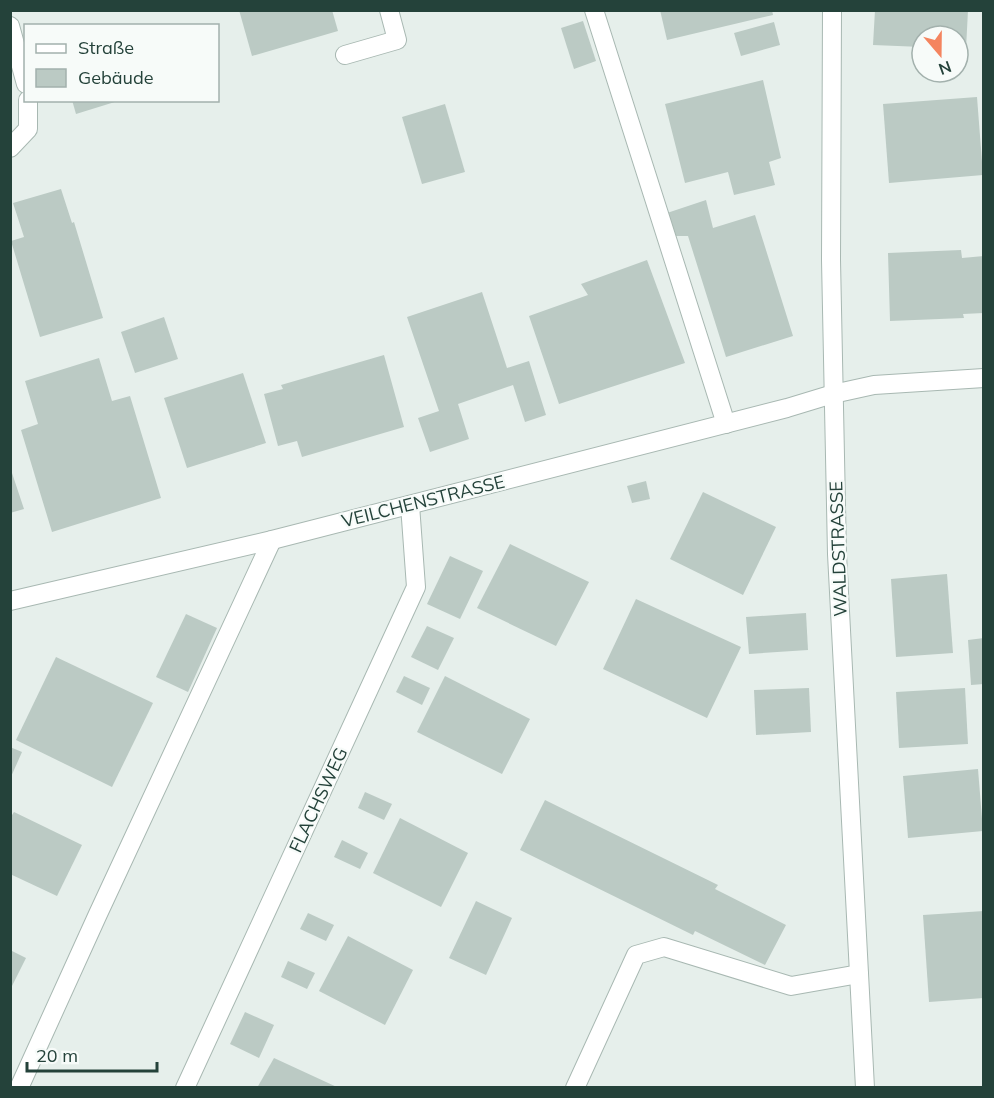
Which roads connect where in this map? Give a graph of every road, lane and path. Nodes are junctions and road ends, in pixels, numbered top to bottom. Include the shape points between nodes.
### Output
1 (389, 10) edge
2 (594, 10) edge
3 (832, 10) edge
4 (10, 26) edge
5 (345, 55) dead end
6 (24, 77) edge
7 (28, 102) edge
8 (10, 148) edge
9 (984, 378) edge
10 (833, 394) junction
11 (726, 424) junction
12 (410, 505) junction
13 (272, 540) junction
14 (10, 601) edge
15 (859, 975) junction
16 (19, 1088) edge
17 (185, 1088) edge
18 (575, 1088) edge
19 (865, 1088) edge

1 - 5 street via 397,40
2 - 11 street
3 - 10 street, WALDSTRASSE
4 - 6 street
7 - 8 street via 28,129
9 - 10 street, VEILCHENSTRASSE via 874,385
10 - 11 street, VEILCHENSTRASSE
10 - 15 street, WALDSTRASSE via 837,554
11 - 12 street, VEILCHENSTRASSE
12 - 13 street, VEILCHENSTRASSE
12 - 17 street, FLACHSWEG via 416,587
13 - 14 street, VEILCHENSTRASSE
13 - 16 street
15 - 18 street via 791,986 664,947 636,955
15 - 19 street, WALDSTRASSE

